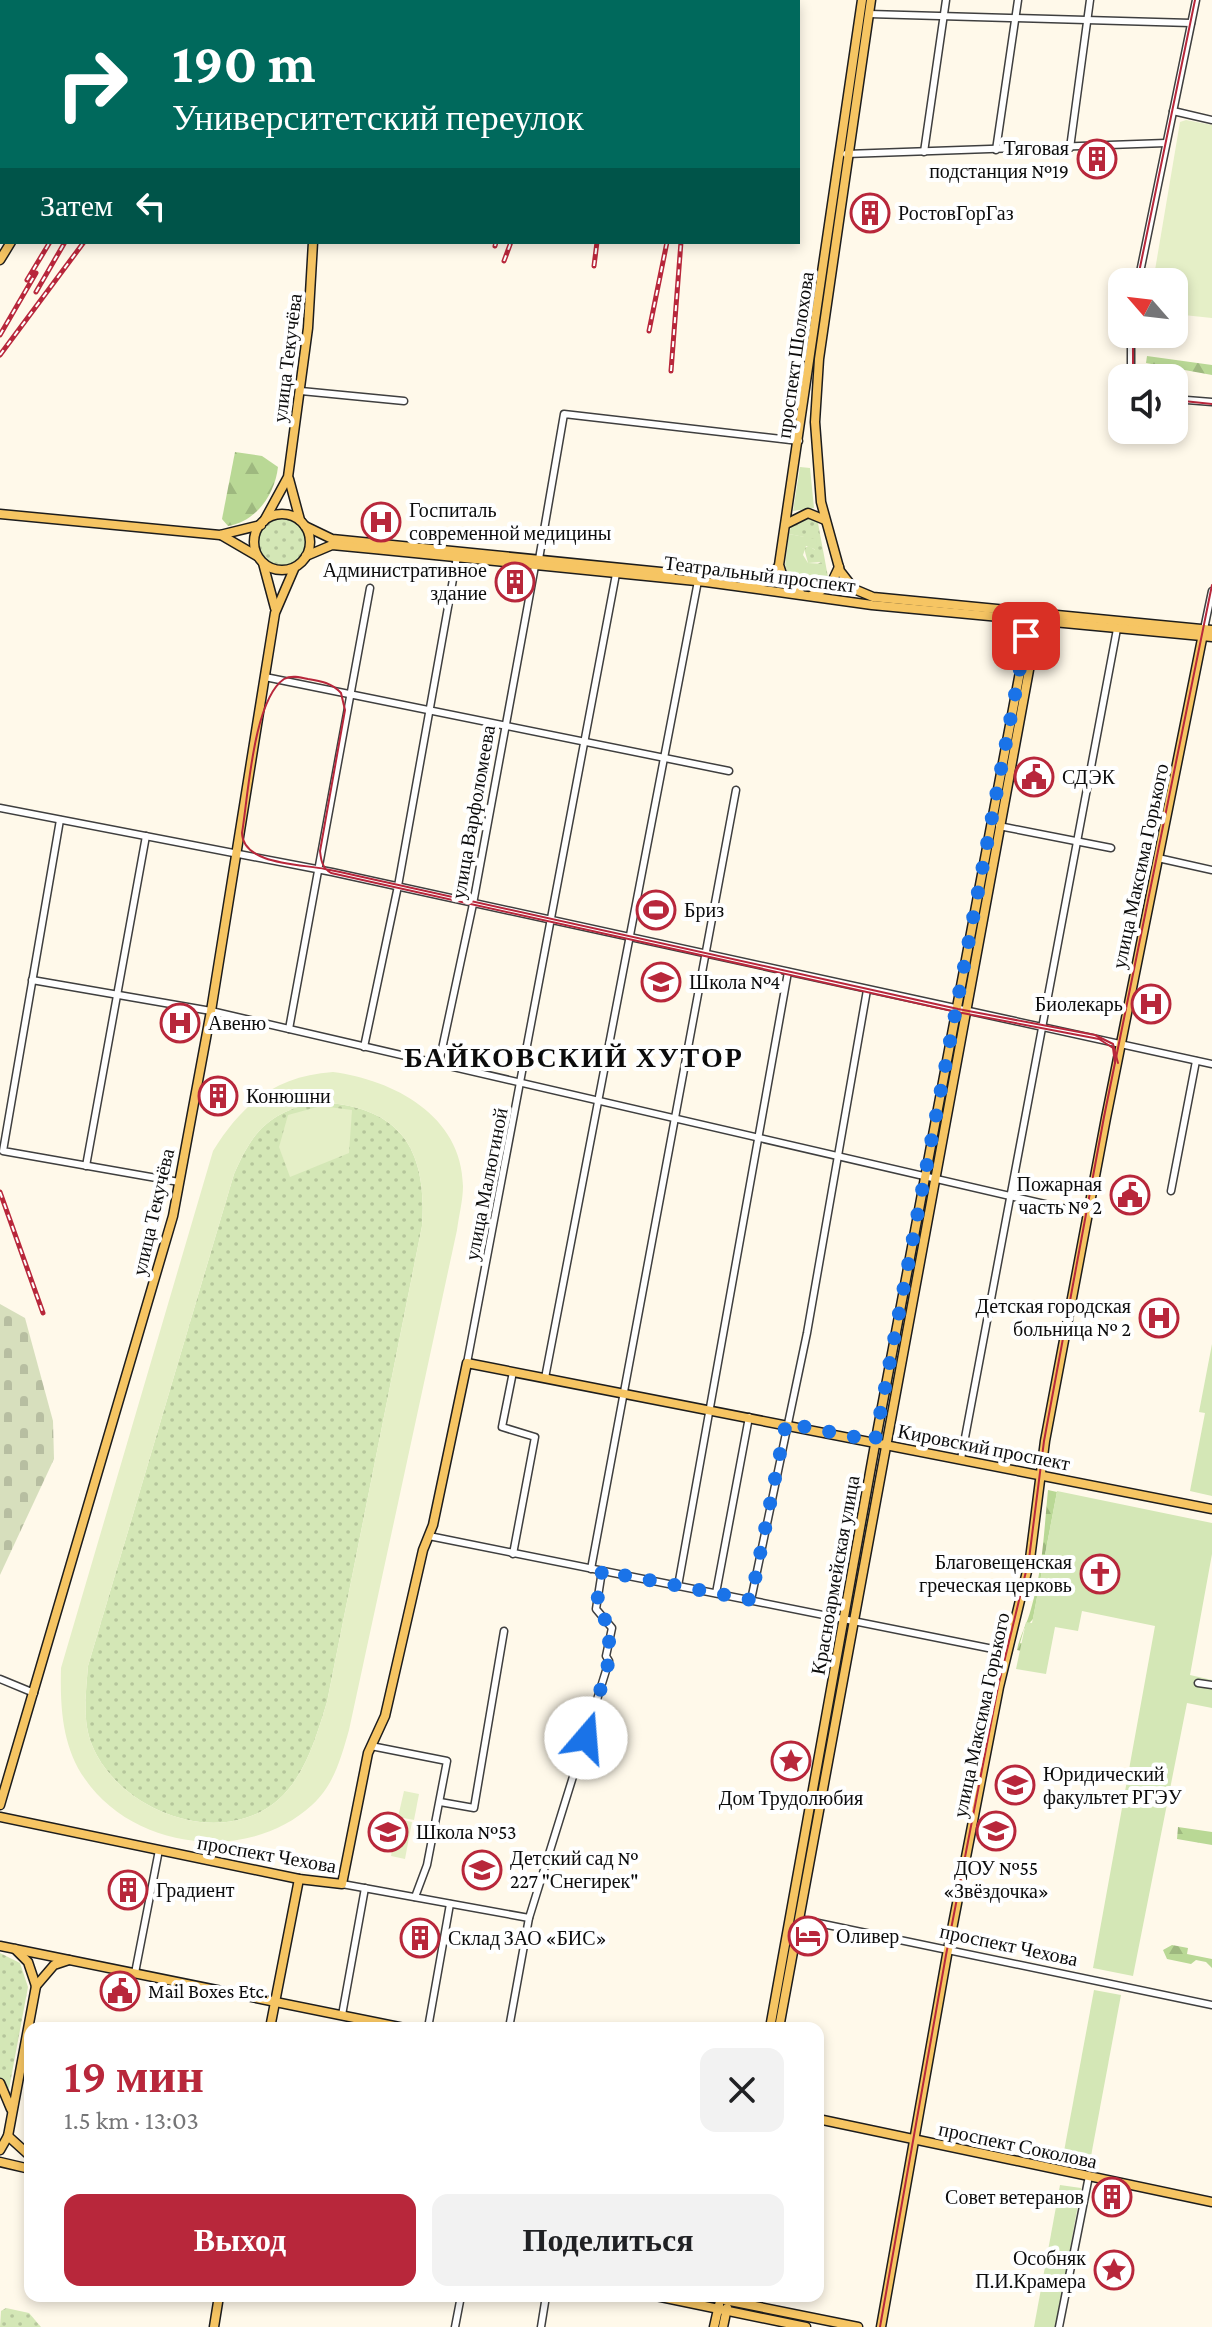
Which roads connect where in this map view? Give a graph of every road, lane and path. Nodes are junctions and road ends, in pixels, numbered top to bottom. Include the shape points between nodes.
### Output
1 (862, 0) edge
2 (871, 0) edge
3 (946, 0) edge
4 (1018, 0) edge
5 (1090, 0) edge
6 (1196, 0) edge
7 (869, 14) junction
8 (943, 17) junction
9 (1015, 18) junction
10 (1087, 20) junction
11 (1191, 23) junction
12 (1173, 111) junction
13 (1212, 120) edge
14 (1166, 143) junction
15 (1070, 148) junction
16 (996, 150) junction
17 (924, 152) junction
18 (844, 154) junction
19 (313, 244) edge
20 (1141, 268) edge
21 (301, 391) junction
22 (1188, 400) edge
23 (404, 401) dead end
24 (1212, 402) edge
25 (799, 441) junction
26 (288, 477) junction
27 (0, 514) edge
28 (825, 520) junction
29 (262, 523) junction
30 (302, 523) junction
31 (786, 524) junction
32 (220, 535) junction
33 (306, 556) junction
34 (457, 557) junction
35 (260, 560) junction
36 (537, 562) junction
37 (779, 565) junction
38 (839, 566) junction
39 (294, 569) junction
40 (616, 574) junction
41 (698, 581) junction
42 (370, 588) dead end
43 (1212, 591) edge
44 (805, 596) junction
45 (275, 613) junction
46 (1036, 617) junction
47 (1006, 618) junction
48 (1117, 629) junction
49 (1208, 633) edge
50 (265, 677) junction
51 (352, 695) junction
52 (432, 711) junction
53 (505, 724) junction
54 (585, 741) junction
55 (665, 757) junction
56 (729, 771) dead end
57 (736, 790) dead end
58 (0, 808) edge
59 (60, 820) junction
60 (999, 826) junction
61 (146, 836) junction
62 (1078, 842) junction
63 (1111, 848) dead end
64 (236, 853) junction
65 (1158, 858) junction
66 (318, 869) junction
67 (1212, 870) edge
68 (398, 888) junction
69 (473, 903) junction
70 (550, 920) junction
71 (629, 938) junction
72 (707, 956) junction
73 (788, 972) junction
74 (32, 980) junction
75 (867, 990) junction
76 (117, 995) junction
77 (211, 1011) junction
78 (961, 1011) junction
79 (1044, 1028) junction
80 (289, 1029) junction
81 (1121, 1044) junction
82 (364, 1047) junction
83 (1196, 1061) junction
84 (439, 1063) junction
85 (1212, 1064) edge
86 (522, 1082) junction
87 (601, 1099) junction
88 (675, 1117) junction
89 (757, 1138) junction
90 (837, 1157) junction
91 (86, 1166) junction
92 (930, 1178) junction
93 (179, 1182) junction
94 (1171, 1191) dead end
95 (1008, 1196) junction
96 (1088, 1214) junction
97 (467, 1363) junction
98 (513, 1372) junction
99 (545, 1378) junction
100 (624, 1393) junction
101 (708, 1409) junction
102 (749, 1417) junction
103 (786, 1423) junction
104 (880, 1442) junction
105 (961, 1459) junction
106 (1042, 1475) junction
107 (1212, 1509) edge
108 (429, 1536) junction
109 (513, 1554) junction
110 (591, 1569) junction
111 (602, 1571) junction
112 (678, 1586) junction
113 (716, 1593) junction
114 (751, 1600) junction
115 (843, 1620) junction
116 (854, 1622) junction
117 (504, 1631) dead end
118 (1008, 1652) junction
119 (0, 1679) edge
120 (1198, 1683) dead end
121 (1212, 1685) edge
122 (34, 1693) junction
123 (371, 1746) junction
124 (440, 1802) junction
125 (0, 1805) edge
126 (0, 1817) edge
127 (159, 1850) junction
128 (299, 1879) junction
129 (342, 1884) junction
130 (365, 1888) junction
131 (415, 1897) junction
132 (450, 1904) junction
133 (529, 1918) junction
134 (799, 1919) junction
135 (0, 1946) edge
136 (949, 1948) junction
137 (15, 1949) junction
138 (74, 1959) junction
139 (135, 1973) junction
140 (36, 1986) junction
141 (275, 2001) junction
142 (1212, 2005) edge
143 (342, 2015) junction
144 (29, 2022) edge
145 (271, 2022) edge
146 (375, 2022) edge
147 (429, 2022) edge
148 (510, 2022) edge
149 (771, 2022) edge
150 (780, 2022) edge
151 (24, 2050) edge
152 (0, 2083) edge
153 (12, 2114) junction
154 (824, 2120) edge
155 (8, 2136) junction
156 (914, 2139) junction
157 (0, 2150) edge
158 (24, 2151) edge
159 (0, 2162) edge
160 (24, 2168) edge
161 (1089, 2176) junction
162 (1212, 2202) edge
163 (218, 2302) edge
164 (460, 2302) edge
165 (545, 2302) edge
166 (724, 2302) edge
167 (214, 2327) edge
168 (455, 2327) edge
169 (541, 2327) edge
170 (714, 2327) edge
171 (723, 2327) edge
172 (806, 2327) edge
173 (858, 2327) edge
174 (881, 2327) edge
175 (1059, 2327) edge

1 - 18 main road, проспект Шолохова
2 - 7 main road, проспект Шолохова
3 - 8 street
4 - 9 street
5 - 10 street
6 - 11 street
7 - 8 street
7 - 18 main road, проспект Шолохова
8 - 9 street
8 - 17 street
9 - 10 street
9 - 16 street
10 - 11 street
10 - 15 street
11 - 12 street
12 - 13 street
12 - 14 street
14 - 15 street
14 - 20 street
15 - 16 street
16 - 17 street
17 - 18 street
18 - 25 main road, проспект Шолохова
18 - 28 main road, проспект Шолохова via 816,388 817,466
19 - 21 main road, улица Текучёва
21 - 23 street
21 - 26 main road, улица Текучёва
22 - 24 street
25 - 31 main road, проспект Шолохова
25 - 36 street, улица Варфоломеева via 564,414
26 - 29 main road, улица Текучёва
26 - 30 main road, улица Текучёва
27 - 32 main road
28 - 31 main road via 808,513
28 - 38 main road
29 - 30 main road via 283,514
29 - 32 main road
29 - 35 main road via 254,540
30 - 33 main road via 310,542
30 - 36 main road, Театральный проспект via 332,539
31 - 37 main road
32 - 35 main road
33 - 34 main road, Театральный проспект via 332,545
33 - 39 main road
34 - 36 main road, Театральный проспект
34 - 52 street
35 - 39 main road via 279,570
35 - 45 main road, улица Текучёва
36 - 37 main road, Театральный проспект via 758,584
36 - 40 main road, Театральный проспект
36 - 53 street, улица Варфоломеева
37 - 44 main road via 784,580
38 - 44 main road via 830,586
38 - 46 main road, Театральный проспект via 851,587 867,596
39 - 45 main road, улица Текучёва
40 - 41 main road, Театральный проспект
40 - 54 street, улица Малюгиной
41 - 44 main road, Театральный проспект
41 - 55 street
42 - 51 street
43 - 49 street, улица Максима Горького
44 - 47 main road, Театральный проспект
45 - 50 main road, улица Текучёва
46 - 47 main road, Театральный проспект
46 - 48 main road, Театральный проспект
46 - 49 main road, Театральный проспект
46 - 60 main road, Красноармейская улица
47 - 78 main road, Красноармейская улица via 1024,631 1026,640
48 - 49 main road, Театральный проспект
48 - 62 street
49 - 65 main road, улица Максима Горького
50 - 51 street
50 - 64 main road, улица Текучёва
51 - 52 street
51 - 66 street
52 - 53 street
52 - 68 street
53 - 54 street
53 - 69 street, улица Варфоломеева
54 - 55 street
54 - 70 street, улица Малюгиной
55 - 56 street
55 - 71 street
57 - 72 street
58 - 59 street
59 - 61 street
59 - 74 street
60 - 62 street
60 - 78 main road, Красноармейская улица
61 - 64 street
61 - 76 street
62 - 63 street
62 - 79 street
64 - 66 street
64 - 77 main road, улица Текучёва
65 - 67 street
65 - 81 main road, улица Максима Горького
66 - 68 street
66 - 80 street
68 - 69 street
68 - 82 street
69 - 70 street
69 - 84 street, улица Варфоломеева
70 - 71 street
70 - 86 street, улица Малюгиной
71 - 72 street
71 - 87 street
72 - 73 street
72 - 88 street
73 - 75 street
73 - 89 street
74 - 76 street
74 - 91 street via 3,1151
75 - 78 street
75 - 90 street
76 - 77 street
76 - 91 street
77 - 80 street
77 - 93 main road, улица Текучёва
78 - 79 street
78 - 92 main road, Красноармейская улица
79 - 81 street
79 - 95 street
80 - 82 street
81 - 83 street
81 - 96 main road, улица Максима Горького
82 - 84 street
83 - 85 street
83 - 94 street
84 - 86 street
86 - 87 street
86 - 97 street, улица Малюгиной
87 - 88 street
87 - 99 street
88 - 89 street
88 - 100 street
89 - 90 street
89 - 101 street
90 - 92 street
90 - 103 street
91 - 93 street
92 - 95 street
92 - 104 main road, Красноармейская улица
93 - 122 main road, улица Текучёва
95 - 96 street
95 - 105 street
96 - 106 main road, улица Максима Горького
97 - 98 main road, Кировский проспект
97 - 108 main road, улица Малюгиной
98 - 99 main road, Кировский проспект
98 - 109 street via 502,1427 535,1437
99 - 100 main road, Кировский проспект
100 - 101 main road, Кировский проспект
100 - 110 street
101 - 102 main road, Кировский проспект
101 - 112 street
102 - 103 main road, Кировский проспект
102 - 113 street
103 - 104 main road, Кировский проспект
103 - 114 street
104 - 105 main road, Кировский проспект
104 - 115 main road, Красноармейская улица
104 - 116 main road, Красноармейская улица
105 - 106 main road, Кировский проспект
106 - 107 main road, Кировский проспект
106 - 118 main road, улица Максима Горького via 1030,1559
108 - 109 street
108 - 123 main road, улица Малюгиной via 385,1716
109 - 110 street
110 - 111 street
111 - 112 street
111 - 133 street via 596,1609 612,1628 609,1661
112 - 113 street
113 - 114 street
114 - 115 street
115 - 116 street
115 - 149 main road, Красноармейская улица
116 - 118 street
116 - 134 main road, Красноармейская улица
117 - 124 street via 474,1808
118 - 136 main road, улица Максима Горького
119 - 122 street
120 - 121 street
122 - 125 main road, улица Текучёва
123 - 124 street via 446,1759
123 - 129 main road, улица Малюгиной
124 - 131 street
126 - 127 main road, проспект Чехова
127 - 128 main road, проспект Чехова
127 - 139 street
128 - 129 main road, проспект Чехова
128 - 141 main road
129 - 130 street, проспект Чехова
130 - 131 street, проспект Чехова
130 - 143 street
131 - 132 street, проспект Чехова
132 - 133 street, проспект Чехова
132 - 147 street
133 - 148 street
134 - 136 street, проспект Чехова
134 - 150 main road, Красноармейская улица
135 - 137 main road
136 - 142 street, проспект Чехова
136 - 156 main road, улица Максима Горького
137 - 138 main road
137 - 140 main road via 28,1962
138 - 139 main road
138 - 140 main road via 54,1965
139 - 141 main road
140 - 144 main road
141 - 143 main road
141 - 145 main road
143 - 146 main road
151 - 153 main road
152 - 153 main road
153 - 155 main road
154 - 156 main road, проспект Соколова
155 - 157 main road
155 - 158 main road
156 - 161 main road, проспект Соколова
156 - 174 main road, улица Максима Горького
159 - 160 main road
161 - 162 main road, проспект Соколова
161 - 175 street
163 - 167 main road
164 - 168 street
165 - 169 street
166 - 170 main road
166 - 171 main road
166 - 172 main road
166 - 173 main road

